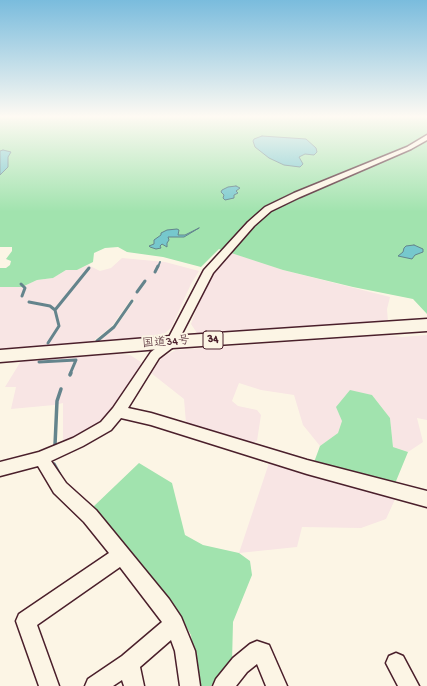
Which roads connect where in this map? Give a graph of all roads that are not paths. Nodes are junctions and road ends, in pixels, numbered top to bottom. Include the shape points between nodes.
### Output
1 (409, 148) edge
2 (427, 325) edge
3 (172, 342) junction
4 (0, 356) edge
5 (118, 412) junction
6 (41, 458) junction
7 (0, 469) edge
8 (427, 499) edge
9 (122, 555) junction
10 (174, 624) junction
11 (128, 663) junction
12 (396, 663) dead end
13 (49, 686) edge
14 (95, 686) edge
15 (134, 686) edge
16 (190, 686) edge
17 (223, 686) edge
18 (277, 686) edge
19 (409, 686) edge

1 - 3 street via 268,209 246,228 208,272
2 - 3 highway, 国道34号 / 34
3 - 4 highway, 国道34号 / 34
3 - 5 street via 155,355
5 - 6 street via 106,426 92,435
5 - 8 street via 151,419 307,467
6 - 7 street
6 - 9 street via 60,488 90,516
9 - 10 street
9 - 13 street via 26,620
10 - 11 street
10 - 16 street via 185,651
11 - 14 street
11 - 15 street
12 - 19 street
17 - 18 street via 240,665 257,651 262,652

